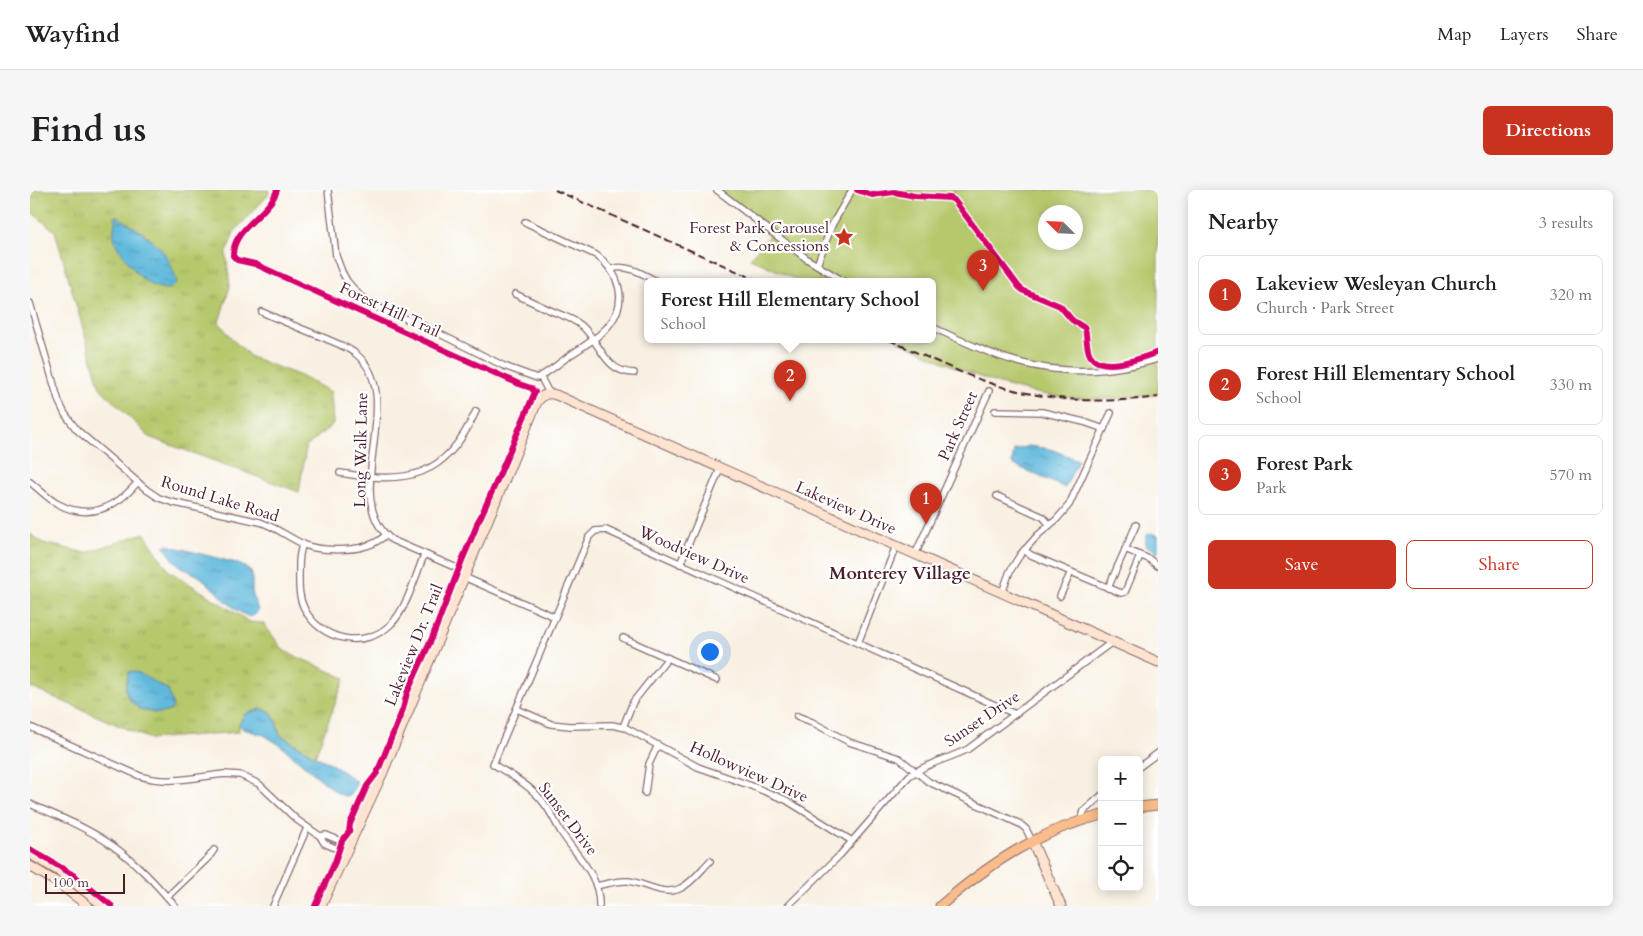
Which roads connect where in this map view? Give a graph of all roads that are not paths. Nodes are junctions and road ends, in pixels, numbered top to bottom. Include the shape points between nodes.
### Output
1 (328, 190) edge
2 (717, 190) edge
3 (852, 190) edge
4 (525, 222) dead end
5 (817, 265) junction
6 (612, 269) junction
7 (649, 278) edge
8 (838, 278) edge
9 (515, 294) dead end
10 (30, 304) edge
11 (262, 312) dead end
12 (936, 329) edge
13 (593, 340) junction
14 (1158, 359) edge
15 (634, 373) dead end
16 (540, 376) junction
17 (988, 391) dead end
18 (549, 393) junction
19 (476, 411) dead end
20 (995, 411) dead end
21 (1111, 414) dead end
22 (1104, 429) junction
23 (720, 469) junction
24 (340, 473) dead end
25 (371, 478) junction
26 (30, 482) edge
27 (138, 482) junction
28 (997, 496) dead end
29 (1050, 525) junction
30 (1136, 525) dead end
31 (386, 535) junction
32 (302, 544) junction
33 (896, 546) junction
34 (1125, 549) junction
35 (1024, 550) junction
36 (424, 555) junction
37 (915, 555) junction
38 (1140, 556) junction
39 (680, 564) junction
40 (1158, 566) edge
41 (1071, 572) junction
42 (465, 575) junction
43 (1108, 588) junction
44 (1002, 593) junction
45 (1060, 596) dead end
46 (555, 617) junction
47 (623, 638) dead end
48 (1112, 642) junction
49 (858, 643) junction
50 (668, 658) junction
51 (1158, 662) edge
52 (717, 680) dead end
53 (517, 709) junction
54 (1015, 714) junction
55 (796, 716) dead end
56 (30, 727) edge
57 (623, 727) junction
58 (658, 745) junction
59 (1158, 753) edge
60 (493, 764) joint
61 (1143, 764) edge
62 (916, 771) junction
63 (645, 793) dead end
64 (1098, 798) edge
65 (30, 804) edge
66 (1158, 805) edge
67 (1143, 807) edge
68 (1098, 816) edge
69 (1081, 821) junction
70 (307, 828) junction
71 (320, 836) junction
72 (852, 841) junction
73 (1032, 841) junction
74 (348, 849) junction
75 (214, 850) dead end
76 (30, 854) edge
77 (710, 861) dead end
78 (30, 866) edge
79 (596, 886) junction
80 (167, 897) junction
81 (88, 906) edge
82 (104, 906) edge
83 (175, 906) edge
84 (273, 906) edge
85 (321, 906) edge
86 (599, 906) edge
87 (788, 906) edge
88 (940, 906) edge
89 (1061, 906) edge

1 - 16 street via 336,256 347,281 360,296 504,366 534,378
2 - 5 street
3 - 5 street via 832,225
4 - 6 street via 596,255
5 - 8 street
6 - 7 street via 624,267
6 - 13 street via 619,293 616,313 610,325
9 - 13 street via 579,323
10 - 27 street, Round Lake Road via 65,414 77,430
11 - 25 street, Long Walk Lane via 344,346 369,369 376,394
12 - 14 street via 998,356 1043,368 1096,370
13 - 15 street via 616,368
13 - 16 street
16 - 18 street
17 - 37 street, Park Street
18 - 23 street, Lakeview Drive
18 - 42 street via 537,402
19 - 25 street via 455,448 434,466 410,476
20 - 22 street via 1042,412
21 - 22 street
22 - 29 street via 1070,505
23 - 33 street, Lakeview Drive
23 - 39 street
24 - 25 street
25 - 31 street, Long Walk Lane via 372,511
26 - 27 street via 56,503 86,511 113,505 128,495
27 - 32 street, Round Lake Road via 159,498 260,522
28 - 29 street via 1036,514
29 - 35 street
30 - 34 street
31 - 32 street, Round Lake Road via 376,543 359,548 320,548
31 - 36 street, Long Walk Lane
32 - 36 street via 299,579 304,608 320,628 348,639 373,636 392,624 401,611
33 - 37 street, Lakeview Drive
33 - 49 street
34 - 38 street
34 - 43 street
35 - 41 street
35 - 44 street via 1010,571
36 - 42 street, Long Walk Lane
37 - 44 street, Lakeview Drive
38 - 40 street
38 - 43 street via 1123,593
39 - 46 street, Woodview Drive via 606,530 595,530 589,537
39 - 49 street, Woodview Drive
41 - 43 street
41 - 45 street
42 - 46 street, Long Walk Lane
42 - 74 street
44 - 48 street, Lakeview Drive
46 - 53 street, Woodview Drive
47 - 50 street
48 - 51 street, Lakeview Drive
48 - 54 street, Sunset Drive
49 - 54 street, Woodview Drive
50 - 52 street
50 - 57 street via 633,702
53 - 57 street, Hollowview Drive via 552,724
53 - 60 street, Woodview Drive
54 - 62 street, Sunset Drive via 968,748
55 - 62 street via 849,742 893,755
56 - 70 street via 150,780 224,774 247,778
57 - 58 street, Hollowview Drive
58 - 63 street via 649,764
58 - 72 street, Hollowview Drive via 698,767 786,800
59 - 61 street
60 - 79 street, Sunset Drive via 542,800 562,834 587,866
62 - 72 street, Sunset Drive
62 - 73 street via 929,782 1020,824
64 - 69 street via 1084,810
65 - 80 street via 112,845
66 - 67 main road
68 - 69 main road
69 - 73 main road
70 - 71 street
70 - 84 street
71 - 74 street via 326,835
71 - 74 street via 324,843
72 - 87 street, Sunset Drive
73 - 88 main road via 985,869
73 - 89 street
74 - 85 street
75 - 80 street
76 - 82 street
77 - 79 street via 686,886 677,890 663,891 626,881
78 - 81 street
79 - 86 street, Sunset Drive
80 - 83 street

